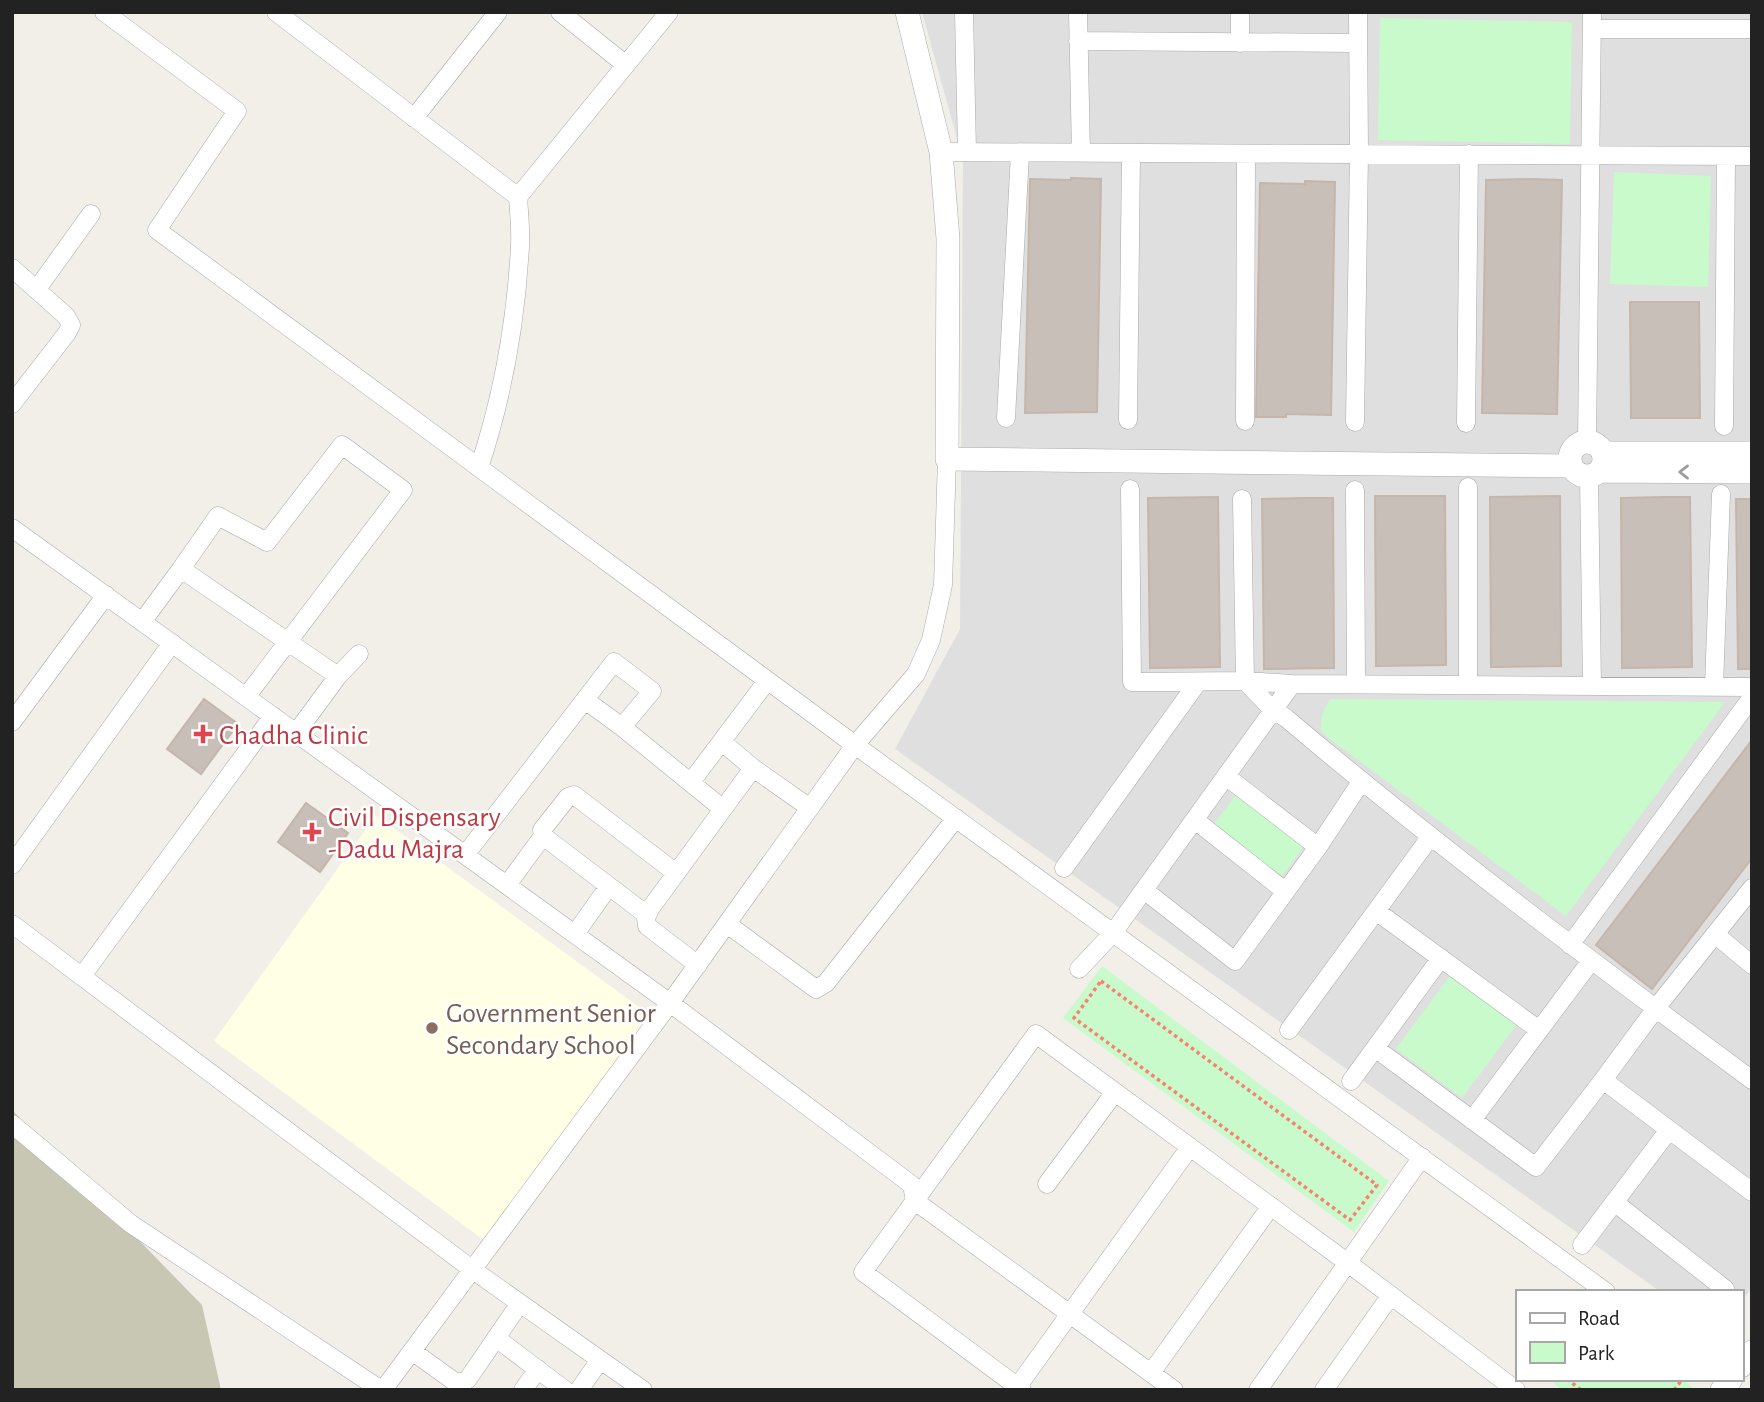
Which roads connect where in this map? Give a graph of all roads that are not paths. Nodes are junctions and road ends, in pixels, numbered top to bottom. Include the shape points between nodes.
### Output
1 (104, 12) edge
2 (276, 12) edge
3 (498, 12) edge
4 (560, 12) edge
5 (669, 12) edge
6 (907, 12) edge
7 (964, 12) edge
8 (1078, 12) edge
9 (1240, 12) edge
10 (1358, 12) edge
11 (1592, 20) edge
12 (1752, 29) edge
13 (1078, 41) junction
14 (1240, 43) junction
15 (1358, 43) junction
16 (626, 65) junction
17 (414, 118) junction
18 (941, 152) junction
19 (967, 152) junction
20 (1020, 153) junction
21 (1081, 153) junction
22 (1131, 153) junction
23 (1246, 154) junction
24 (1359, 154) junction
25 (1469, 155) junction
26 (1591, 155) junction
27 (1726, 156) junction
28 (1752, 156) edge
29 (518, 197) junction
30 (91, 214) dead end
31 (12, 268) edge
32 (37, 289) junction
33 (12, 404) edge
34 (1006, 418) dead end
35 (1128, 420) dead end
36 (1245, 421) dead end
37 (1355, 422) dead end
38 (1466, 423) dead end
39 (1724, 426) dead end
40 (1752, 453) edge
41 (947, 459) junction
42 (1590, 462) junction
43 (479, 468) junction
44 (1752, 472) edge
45 (1468, 487) dead end
46 (1130, 489) dead end
47 (1355, 490) dead end
48 (1721, 494) dead end
49 (1242, 499) dead end
50 (12, 528) edge
51 (181, 569) junction
52 (106, 595) junction
53 (142, 622) junction
54 (288, 642) junction
55 (172, 643) junction
56 (359, 654) dead end
57 (338, 676) junction
58 (767, 681) junction
59 (1245, 681) junction
60 (1198, 682) junction
61 (1292, 684) junction
62 (1356, 684) junction
63 (1468, 685) junction
64 (1592, 686) junction
65 (1714, 686) junction
66 (1752, 687) edge
67 (246, 697) junction
68 (1752, 697) edge
69 (585, 701) junction
70 (1273, 710) junction
71 (273, 716) junction
72 (12, 722) edge
73 (622, 727) junction
74 (296, 733) junction
75 (722, 742) junction
76 (855, 745) junction
77 (753, 768) junction
78 (1227, 777) junction
79 (691, 782) junction
80 (1361, 782) junction
81 (810, 808) junction
82 (723, 809) junction
83 (956, 818) junction
84 (1195, 820) junction
85 (543, 836) junction
86 (1431, 836) junction
87 (1318, 847) junction
88 (465, 855) junction
89 (12, 865) edge
90 (1064, 868) dead end
91 (676, 873) junction
92 (507, 885) junction
93 (609, 886) junction
94 (1752, 888) edge
95 (1144, 890) junction
96 (1285, 891) junction
97 (1376, 911) junction
98 (647, 915) junction
99 (12, 924) edge
100 (727, 924) junction
101 (1113, 933) junction
102 (575, 934) junction
103 (1716, 935) junction
104 (1570, 945) junction
105 (1441, 958) junction
106 (1591, 961) junction
107 (698, 965) junction
108 (1752, 965) edge
109 (1079, 969) dead end
110 (82, 976) junction
111 (670, 1003) junction
112 (1656, 1008) junction
113 (1289, 1030) dead end
114 (1539, 1030) junction
115 (1375, 1048) junction
116 (1604, 1080) junction
117 (1752, 1080) edge
118 (1351, 1081) dead end
119 (1115, 1092) junction
120 (1472, 1120) junction
121 (12, 1124) edge
122 (1670, 1130) junction
123 (1190, 1147) junction
124 (1422, 1157) junction
125 (1047, 1184) dead end
126 (1752, 1192) edge
127 (915, 1200) junction
128 (1614, 1202) junction
129 (1271, 1206) junction
130 (1582, 1245) dead end
131 (1348, 1263) junction
132 (473, 1270) junction
133 (1725, 1289) dead end
134 (1603, 1290) edge
135 (1391, 1295) junction
136 (520, 1303) junction
137 (1070, 1314) junction
138 (496, 1338) junction
139 (412, 1351) junction
140 (600, 1360) junction
141 (538, 1369) junction
142 (1152, 1373) junction
143 (460, 1386) edge
144 (1020, 1388) edge
145 (1510, 1388) edge
146 (382, 1390) edge
147 (523, 1390) edge
148 (565, 1390) edge
149 (579, 1390) edge
150 (643, 1390) edge
151 (1174, 1390) edge
152 (1258, 1390) edge
153 (1324, 1390) edge

1 - 43 street via 237,111 157,230
2 - 17 street
3 - 17 street
4 - 16 street
5 - 16 street
6 - 18 street
7 - 19 street
8 - 13 street
9 - 14 street
10 - 15 street
11 - 12 street
11 - 26 street
13 - 14 street
13 - 21 street
14 - 15 street
15 - 24 street
16 - 29 street
17 - 29 street
18 - 19 street
18 - 41 street via 948,239
19 - 20 street
20 - 21 street
20 - 34 street
21 - 22 street
22 - 23 street
22 - 35 street
23 - 24 street
23 - 36 street
24 - 25 street
24 - 37 street
25 - 26 street
25 - 38 street
26 - 27 street
26 - 42 street
27 - 28 street
27 - 39 street
29 - 43 street via 520,244 511,341
30 - 32 street
31 - 32 street
32 - 33 street via 71,324
40 - 42 street
41 - 42 street
41 - 76 street via 943,585 931,640 916,674
44 -> 42 street
42 - 64 street
43 - 58 street
45 - 63 street
46 - 60 street via 1132,682
47 - 62 street
48 - 65 street
49 - 59 street
50 - 52 street
51 - 53 street
51 - 54 street
51 - 54 street via 218,516 267,542 342,445 403,491
52 - 53 street
52 - 72 street
53 - 55 street
54 - 57 street
54 - 67 street
55 - 67 street
55 - 89 street
56 - 57 street
57 - 74 street
58 - 75 street
58 - 76 street
59 - 60 street
59 - 61 street
59 - 70 street
60 - 90 street
61 - 62 street
61 - 70 street
62 - 63 street
63 - 64 street
64 - 65 street
65 - 66 street
67 - 71 street
68 - 104 street
69 - 73 street
69 - 73 street via 614,662 652,691
69 - 88 street
70 - 78 street
70 - 80 street
71 - 74 street
71 - 110 street
73 - 79 street
74 - 88 street
75 - 77 street
75 - 79 street
76 - 81 street
76 - 83 street
77 - 81 street
77 - 82 street
78 - 84 street
78 - 87 street
79 - 82 street
80 - 86 street
80 - 87 street
81 - 100 street
82 - 91 street
83 - 100 street via 826,983 816,989
83 - 101 street
84 - 95 street
84 - 96 street
85 - 91 street via 542,830 574,794
85 - 92 street
85 - 93 street
86 - 97 street
86 - 104 street
87 - 96 street
88 - 92 street
91 - 98 street
92 - 102 street
93 - 98 street
93 - 102 street
94 - 103 street
95 - 96 street via 1235,961
95 - 101 street
97 - 105 street
97 - 113 street
98 - 107 street via 647,926
99 - 110 street
100 - 107 street
101 - 109 street
101 - 124 street
102 - 111 street
103 - 108 street
103 - 112 street
104 - 106 street
105 - 114 street
105 - 115 street
106 - 112 street
106 - 114 street
107 - 111 street
110 - 132 street
111 - 127 street via 912,1185
111 - 132 street
112 - 116 street
112 - 117 street
114 - 120 street
115 - 118 street
115 - 120 street
116 - 120 street via 1536,1167
116 - 122 street
119 - 123 street
119 - 125 street
119 - 127 street via 1036,1034
121 - 146 street via 131,1224
122 - 126 street
122 - 128 street
123 - 129 street
123 - 137 street
124 - 131 street
124 - 134 street
127 - 137 street
127 - 144 street via 863,1272
128 - 130 street
128 - 133 street
129 - 131 street
129 - 142 street
131 - 135 street
131 - 152 street
132 - 136 street
132 - 139 street
135 - 145 street
135 - 153 street
136 - 138 street
136 - 140 street
137 - 142 street
137 - 144 street
138 - 141 street
138 - 143 street
139 - 143 street
139 - 146 street
140 - 149 street
140 - 150 street
141 - 147 street
141 - 148 street
142 - 151 street

